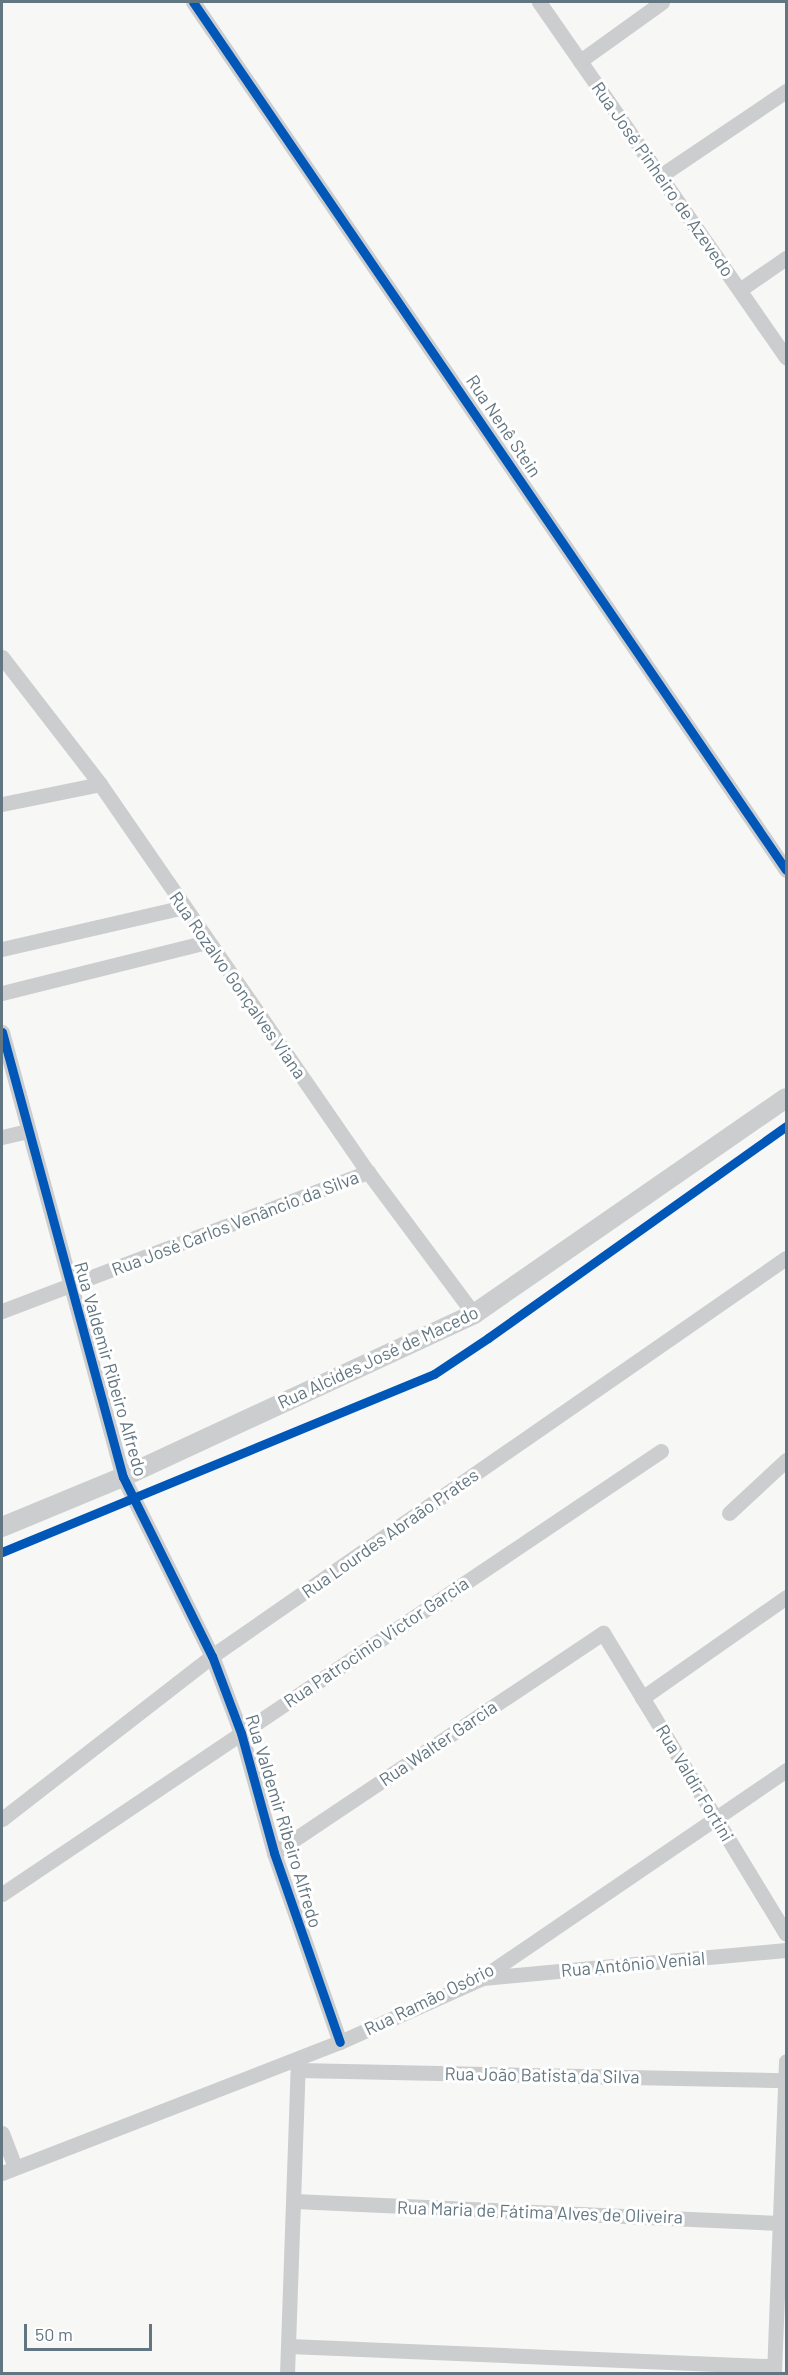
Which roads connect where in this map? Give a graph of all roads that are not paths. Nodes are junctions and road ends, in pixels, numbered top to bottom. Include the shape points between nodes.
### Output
1 (194, 2) edge
2 (539, 2) edge
3 (662, 2) edge
4 (580, 61) junction
5 (786, 91) edge
6 (660, 176) junction
7 (786, 258) edge
8 (741, 289) junction
9 (786, 358) edge
10 (2, 657) edge
11 (7, 671) edge
12 (99, 784) junction
13 (2, 804) edge
14 (786, 870) edge
15 (184, 908) junction
16 (207, 942) junction
17 (2, 949) edge
18 (2, 993) edge
19 (2, 1032) edge
20 (786, 1098) edge
21 (28, 1131) junction
22 (2, 1137) edge
23 (368, 1172) junction
24 (786, 1258) edge
25 (70, 1287) junction
26 (2, 1311) edge
27 (474, 1314) junction
28 (661, 1451) dead end
29 (786, 1460) edge
30 (123, 1477) junction
31 (729, 1513) dead end
32 (2, 1527) edge
33 (786, 1597) edge
34 (603, 1633) joint
35 (212, 1656) junction
36 (642, 1698) junction
37 (241, 1733) junction
38 (786, 1770) edge
39 (2, 1819) edge
40 (717, 1819) junction
41 (274, 1853) junction
42 (2, 1894) edge
43 (786, 1934) edge
44 (786, 1950) edge
45 (480, 1978) junction
46 (340, 2042) junction
47 (786, 2061) edge
48 (298, 2063) junction
49 (785, 2080) junction
50 (2, 2133) edge
51 (8, 2170) edge
52 (294, 2201) junction
53 (783, 2222) edge
54 (289, 2346) junction
55 (774, 2370) edge
56 (287, 2373) edge

1 - 14 street, Rua Nenê Stein
2 - 4 street, Rua José Pinheiro de Azevedo
3 - 4 street
4 - 6 street, Rua José Pinheiro de Azevedo
5 - 6 street
6 - 8 street, Rua José Pinheiro de Azevedo
7 - 8 street
8 - 9 street, Rua José Pinheiro de Azevedo
10 - 11 street, Rua Rozalvo Gonçalves Viana
11 - 12 street, Rua Rozalvo Gonçalves Viana
12 - 13 street
12 - 15 street, Rua Rozalvo Gonçalves Viana
15 - 16 street, Rua Rozalvo Gonçalves Viana
15 - 17 street
16 - 18 street
16 - 23 street, Rua Rozalvo Gonçalves Viana
19 - 21 street, Rua Valdemir Ribeiro Alfredo
20 - 27 street, Rua Alcídes José de Macedo
21 - 22 street
21 - 25 street, Rua Valdemir Ribeiro Alfredo
23 - 25 street, Rua José Carlos Venâncio da Silva
23 - 27 street, Rua Rozalvo Gonçalves Viana
24 - 35 street, Rua Lourdes Abraão Prates
25 - 26 street, Rua José Carlos Venâncio da Silva
25 - 30 street, Rua Valdemir Ribeiro Alfredo
27 - 30 street, Rua Alcídes José de Macedo
28 - 37 street, Rua Patrocinio Victor Garcia
29 - 31 street
30 - 32 street, Rua Alcídes José de Macedo
30 - 35 street, Rua Valdemir Ribeiro Alfredo
33 - 36 street
34 - 36 street, Rua Valdir Fortini
34 - 41 street, Rua Walter Garcia
35 - 37 street, Rua Valdemir Ribeiro Alfredo
35 - 39 street, Rua Lourdes Abraão Prates
36 - 40 street, Rua Valdir Fortini
37 - 41 street, Rua Valdemir Ribeiro Alfredo
37 - 42 street, Rua Patrocinio Victor Garcia
38 - 40 street, Rua Ramão Osório
40 - 43 street, Rua Valdir Fortini
40 - 45 street, Rua Ramão Osório
41 - 46 street, Rua Valdemir Ribeiro Alfredo
44 - 45 street, Rua Antônio Venial
45 - 46 street, Rua Ramão Osório
46 - 48 street, Rua Ramão Osório
47 - 49 street
48 - 49 street, Rua João Batista da Silva
48 - 51 street, Rua Ramão Osório
48 - 52 street
49 - 53 street
50 - 51 street
52 - 53 street, Rua Maria de Fátima Alves de Oliveira
52 - 54 street
53 - 55 street
54 - 55 street
54 - 56 street

